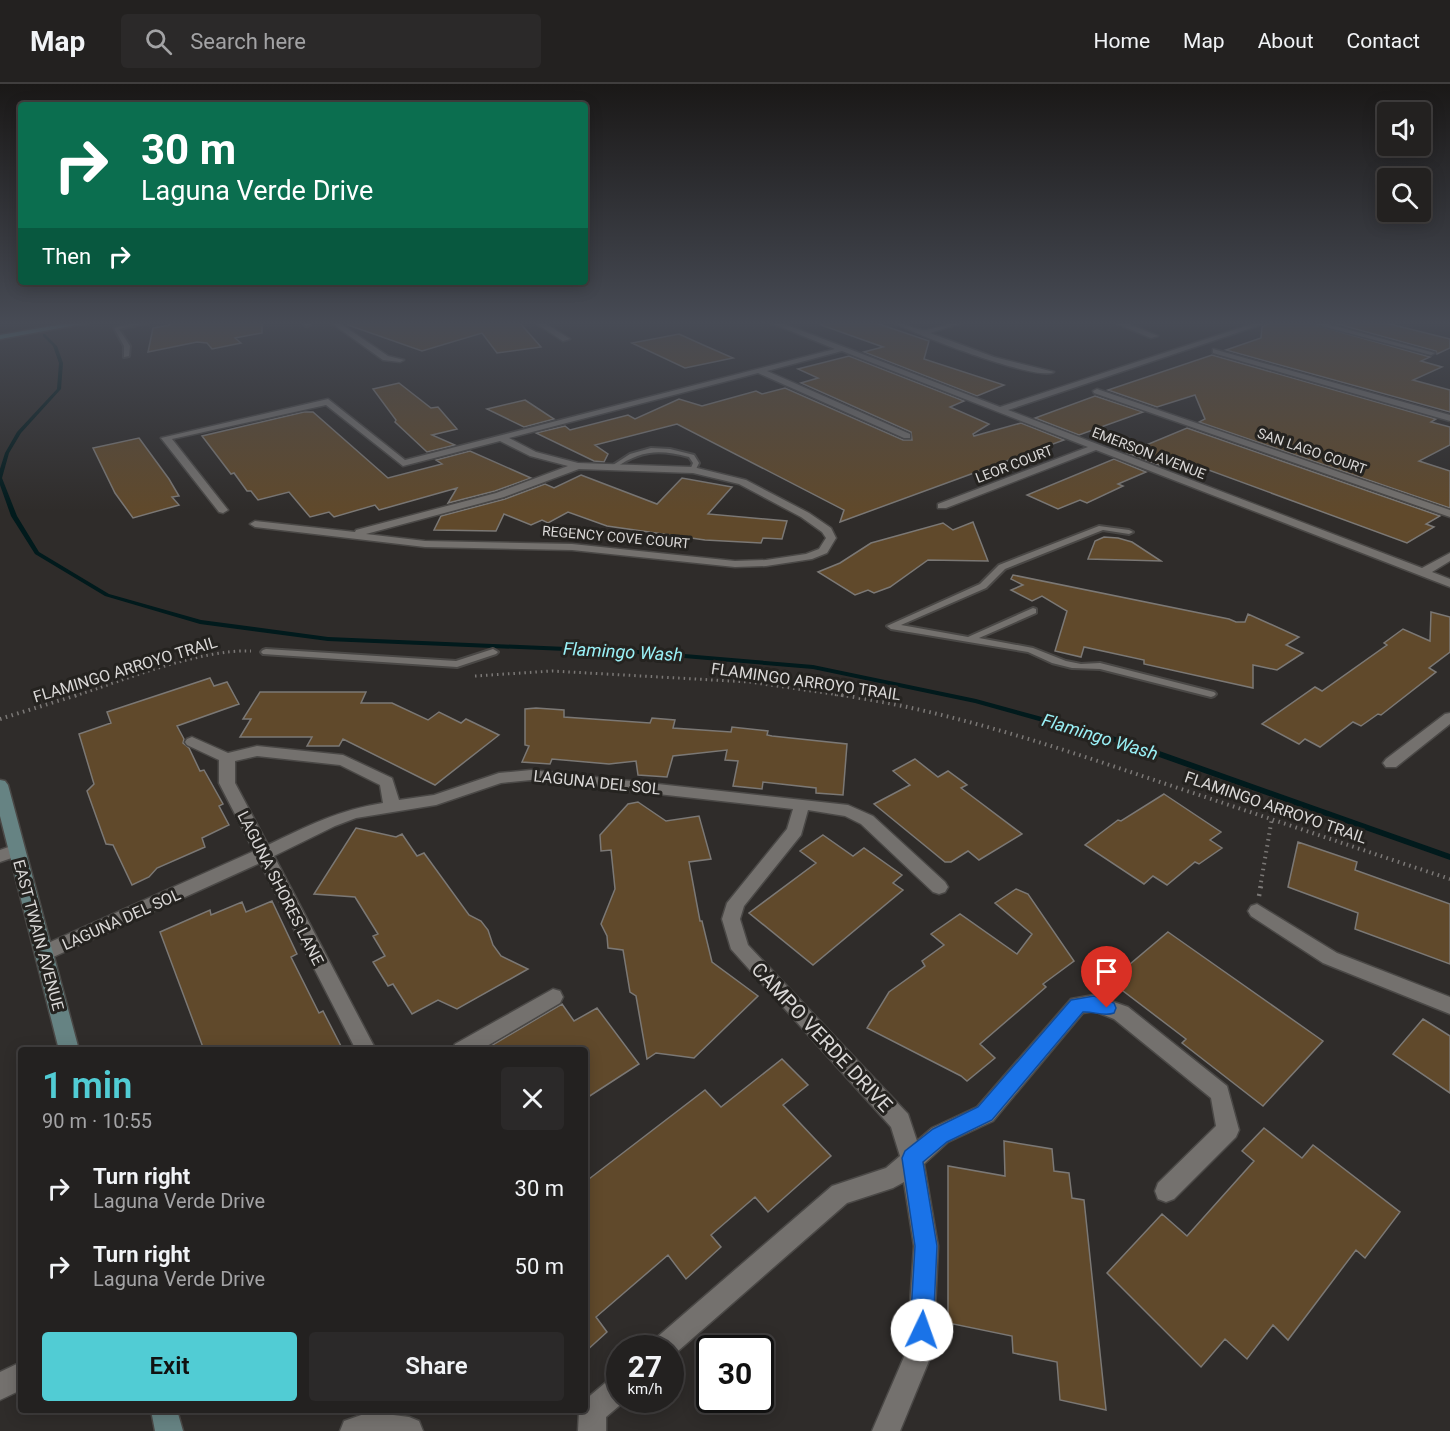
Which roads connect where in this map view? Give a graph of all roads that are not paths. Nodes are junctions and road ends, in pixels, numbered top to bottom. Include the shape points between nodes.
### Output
1 (706, 385) edge
2 (792, 385) edge
3 (934, 385) edge
4 (1075, 385) edge
5 (1334, 385) edge
6 (1097, 391) dead end
7 (999, 410) junction
8 (1450, 418) edge
9 (908, 436) dead end
10 (502, 438) junction
11 (1096, 447) junction
12 (578, 466) junction
13 (613, 467) junction
14 (693, 470) junction
15 (942, 506) dead end
16 (223, 510) dead end
17 (1450, 514) edge
18 (255, 524) dead end
19 (1129, 532) dead end
20 (353, 534) junction
21 (1450, 556) edge
22 (1423, 573) junction
23 (1448, 580) edge
24 (1033, 611) dead end
25 (970, 639) junction
26 (266, 652) road end
27 (493, 652) dead end
28 (1211, 694) dead end
29 (1450, 717) edge
30 (192, 742) dead end
31 (227, 758) junction
32 (1391, 763) dead end
33 (0, 785) edge
34 (802, 804) junction
35 (392, 806) junction
36 (8, 853) edge
37 (263, 854) junction
38 (939, 887) dead end
39 (1257, 911) road end
40 (44, 952) junction
41 (553, 997) dead end
42 (1450, 1006) edge
43 (68, 1047) edge
44 (364, 1047) edge
45 (467, 1047) edge
46 (912, 1158) junction
47 (1167, 1191) dead end
48 (679, 1335) edge
49 (18, 1377) edge
50 (0, 1387) edge
51 (606, 1400) edge
52 (165, 1413) edge
53 (169, 1431) edge
54 (354, 1431) edge
55 (409, 1431) edge
56 (592, 1431) edge
57 (886, 1431) edge

1 - 10 street
2 - 9 street
3 - 7 street, EMERSON AVENUE
4 - 7 street
5 - 8 street
6 - 17 street, SAN LAGO COURT
7 - 11 street, EMERSON AVENUE
10 - 12 street, REGENCY COVE COURT via 533,454
10 - 16 street via 403,464 328,402 166,438
11 - 15 street, LEOR COURT
11 - 22 street, EMERSON AVENUE
12 - 13 street, REGENCY COVE COURT
12 - 20 street, REGENCY COVE COURT via 500,495
13 - 14 street, REGENCY COVE COURT
13 - 14 lane via 629,454 663,449 692,456 696,463
14 - 20 street, REGENCY COVE COURT via 742,482 806,515 827,530 831,538 823,551 808,557 735,564 572,547 425,544
18 - 20 street
19 - 25 lane via 1102,528 1002,567 983,586 891,626
21 - 22 street
22 - 23 street, EMERSON AVENUE
24 - 25 lane
25 - 28 lane via 1030,650 1051,661 1082,668 1100,666
26 - 27 lane via 458,664
29 - 32 street
30 - 31 street
31 - 35 street via 257,751 343,760 387,782
31 - 37 street, LAGUNA SHORES LANE via 227,783
33 - 36 street, EAST TWAIN AVENUE
34 - 35 street, LAGUNA DEL SOL via 531,775 499,778 436,800
34 - 38 street, LAGUNA DEL SOL via 848,811 867,820
34 - 46 street, CAMPO VERDE DRIVE via 795,831 736,903 731,920 740,949 900,1121
35 - 37 street, LAGUNA DEL SOL via 329,822
36 - 40 street, EAST TWAIN AVENUE
37 - 40 street, LAGUNA DEL SOL
37 - 44 street, LAGUNA SHORES LANE
39 - 42 street via 1330,958
40 - 43 street, EAST TWAIN AVENUE
41 - 45 street
46 - 47 street via 940,1136 985,1114 1078,1005 1094,1003 1120,1013 1220,1093 1228,1130
46 - 48 street via 893,1177 840,1194
46 - 57 street, CAMPO VERDE DRIVE via 926,1246 920,1352
49 - 50 street
51 - 56 street via 593,1411
52 - 53 street
54 - 55 street via 370,1426

